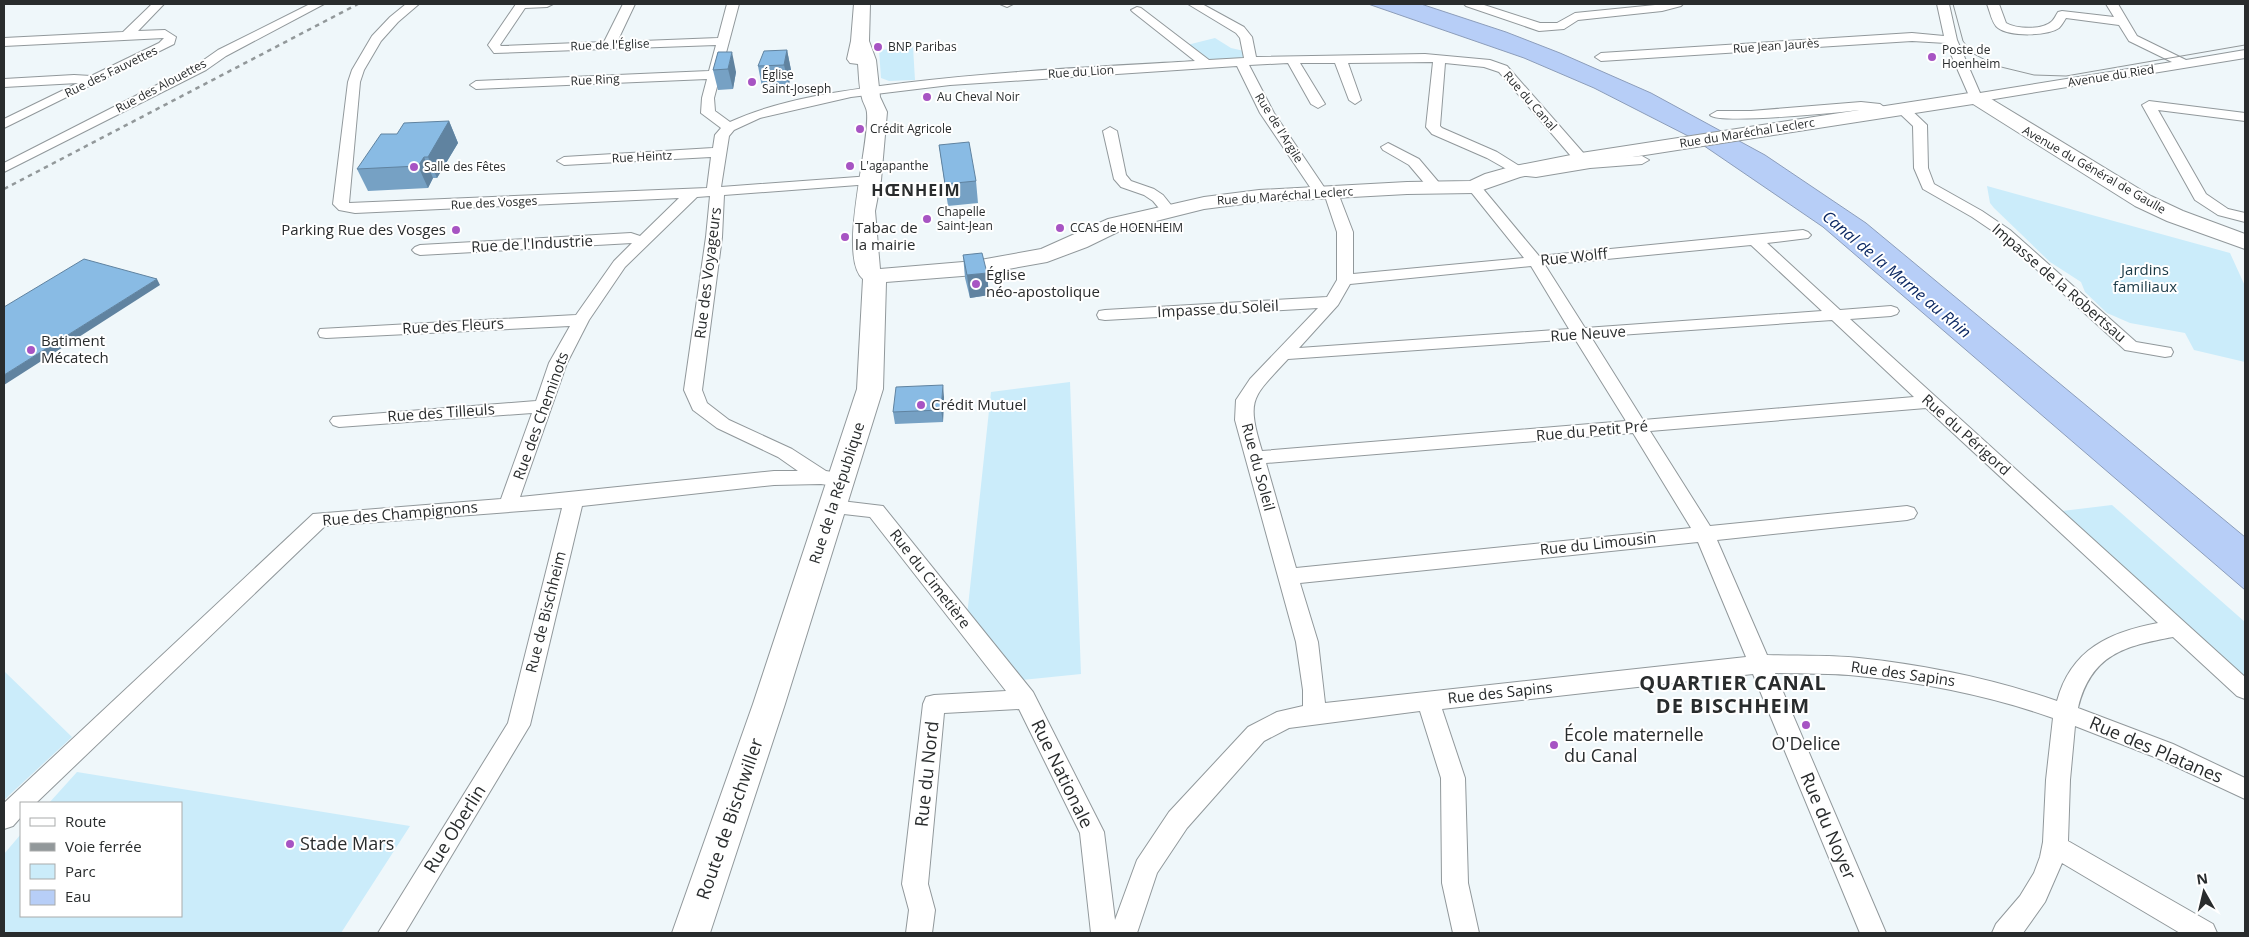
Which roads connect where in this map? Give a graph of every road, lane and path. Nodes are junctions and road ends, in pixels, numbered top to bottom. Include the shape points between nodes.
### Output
1 (158, 4) edge
2 (318, 4) edge
3 (413, 4) edge
4 (521, 4) edge
5 (547, 4) edge
6 (629, 4) edge
7 (733, 4) edge
8 (862, 4) edge
9 (1194, 4) edge
10 (1470, 4) edge
11 (1676, 4) edge
12 (1943, 4) edge
13 (1993, 4) edge
14 (2112, 4) edge
15 (2059, 9) edge
16 (1137, 10) dead end
17 (2122, 22) junction
18 (126, 36) junction
19 (1952, 40) junction
20 (723, 41) junction
21 (4, 42) edge
22 (609, 46) junction
23 (2245, 54) edge
24 (1601, 57) dead end
25 (1340, 59) junction
26 (1439, 59) junction
27 (1292, 60) junction
28 (1246, 62) junction
29 (1206, 64) junction
30 (2185, 64) junction
31 (714, 75) junction
32 (93, 80) junction
33 (4, 83) edge
34 (476, 85) dead end
35 (863, 92) junction
36 (1976, 98) junction
37 (1355, 100) dead end
38 (1318, 104) dead end
39 (1893, 110) junction
40 (1717, 114) dead end
41 (2245, 117) edge
42 (4, 124) edge
43 (729, 127) junction
44 (1110, 130) dead end
45 (1388, 147) dead end
46 (720, 152) junction
47 (1581, 159) junction
48 (1642, 160) dead end
49 (564, 161) dead end
50 (4, 168) edge
51 (1517, 171) junction
52 (871, 180) junction
53 (1474, 187) junction
54 (1436, 188) junction
55 (714, 191) junction
56 (693, 193) junction
57 (1326, 193) junction
58 (1168, 210) junction
59 (2245, 218) edge
60 (1803, 235) dead end
61 (1755, 240) junction
62 (643, 242) junction
63 (2245, 242) edge
64 (420, 250) dead end
65 (1535, 261) junction
66 (875, 276) junction
67 (1345, 280) junction
68 (1332, 302) junction
69 (1891, 312) dead end
70 (1105, 315) dead end
71 (1836, 315) junction
72 (581, 320) junction
73 (326, 333) dead end
74 (1581, 334) junction
75 (2165, 352) dead end
76 (1284, 354) junction
77 (1930, 402) junction
78 (543, 406) junction
79 (339, 420) dead end
80 (1638, 427) junction
81 (1254, 458) junction
82 (831, 479) junction
83 (574, 500) junction
84 (508, 505) junction
85 (833, 508) junction
86 (1907, 513) dead end
87 (1704, 532) junction
88 (1288, 576) junction
89 (2179, 628) junction
90 (1760, 664) junction
91 (1017, 690) junction
92 (2245, 690) edge
93 (1428, 701) junction
94 (769, 704) joint
95 (934, 704) joint
96 (2066, 712) junction
97 (1314, 714) junction
98 (519, 725) joint
99 (2245, 789) edge
100 (20, 802) edge
101 (20, 802) edge
102 (4, 818) edge
103 (2055, 846) junction
104 (391, 933) edge
105 (690, 933) edge
106 (920, 933) edge
107 (1104, 933) edge
108 (1124, 933) edge
109 (1466, 933) edge
110 (1873, 933) edge
111 (2005, 933) edge
112 (2204, 933) edge

1 - 18 street
2 - 50 street, Rue des Alouettes
3 - 56 street, Rue des Vosges via 384,28 358,70 340,204 344,207
4 - 5 street
4 - 22 street, Rue de l'Église via 494,46 498,50
6 - 22 street
7 - 20 street
8 - 35 street, Rue de la République via 856,58
9 - 28 street via 1240,30 1246,37
10 - 11 street via 1548,28 1560,26 1575,17
12 - 19 street
13 - 15 street via 2001,25 2015,30 2051,27 2058,22
14 - 17 street
15 - 17 street
16 - 29 street
17 - 30 street via 2133,38
18 - 21 street, Rue des Fauvettes
18 - 32 street, Rue des Fauvettes via 165,34 170,41
19 - 24 street, Rue Jean Jaurès via 1912,37
19 - 36 street
20 - 22 street, Rue de l'Église
20 - 31 street
23 - 30 street, Avenue du Ried
25 - 26 street, Rue du Lion
25 - 27 street, Rue du Lion
25 - 37 street
26 - 47 street, Rue du Canal via 1486,63 1503,69
26 - 51 street via 1433,127 1492,155
27 - 28 street, Rue du Lion
27 - 38 street
28 - 29 street, Rue du Lion
28 - 57 street, Rue de l'Argile via 1267,113 1307,173
29 - 35 street, Rue du Lion via 950,81
30 - 36 street, Avenue du Ried
31 - 34 street, Rue Ring
31 - 43 street via 708,113
32 - 33 street
32 - 42 street, Rue des Fauvettes
35 - 43 street via 756,115
35 - 52 street, Rue de la République via 877,112
36 - 39 street, Rue du Maréchal Leclerc
36 - 63 street, Avenue du Général de Gaulle via 2143,201
39 - 40 street via 1860,106 1751,115
39 - 47 street, Rue du Maréchal Leclerc
39 - 75 street, Impasse de la Robertsau via 1920,124 1921,168 1928,186 2005,233 2131,346
41 - 59 street via 2150,105 2200,197 2222,212
43 - 46 street, Rue des Voyageurs via 722,135
44 - 58 street via 1120,176 1126,184 1158,198
45 - 54 street via 1414,162
46 - 49 street, Rue Heintz
46 - 55 street, Rue des Voyageurs
47 - 51 street, Rue du Maréchal Leclerc
48 - 51 street, Rue du Maréchal Leclerc via 1536,173
51 - 53 street, Rue du Maréchal Leclerc
52 - 55 street, Rue des Vosges
52 - 66 street, Rue de la République via 866,204 867,266
53 - 54 street, Rue du Maréchal Leclerc
53 - 65 street
54 - 57 street, Rue du Maréchal Leclerc
55 - 56 street, Rue des Vosges
55 - 82 street, Rue des Voyageurs via 717,195 714,237 693,390 699,406 723,424
56 - 62 street, Rue des Cheminots
57 - 58 street, Rue du Maréchal Leclerc via 1259,196
57 - 67 street via 1345,232
58 - 66 street, Rue du Maréchal Leclerc via 1116,224 1047,255 976,268
60 - 61 street, Rue Wolff
61 - 65 street, Rue Wolff
61 - 71 street, Rue du Périgord
62 - 64 street, Rue de l'Industrie via 631,238
62 - 72 street, Rue des Cheminots via 619,264
65 - 67 street, Rue Wolff
65 - 74 street
66 - 82 street, Rue de la République via 870,388
67 - 68 street, Rue du Soleil
68 - 70 street, Impasse du Soleil
68 - 76 street, Rue du Soleil
69 - 71 street, Rue Neuve
71 - 74 street, Rue Neuve
71 - 77 street, Rue du Périgord
72 - 73 street, Rue des Fleurs
72 - 78 street, Rue des Cheminots via 558,363
74 - 76 street, Rue Neuve
74 - 80 street
76 - 81 street, Rue du Soleil via 1256,383 1245,400 1244,420
77 - 80 street, Rue du Petit Pré
77 - 89 street, Rue du Périgord
78 - 79 street, Rue des Tilleuls
78 - 84 street, Rue des Cheminots
80 - 81 street, Rue du Petit Pré
80 - 87 street
81 - 88 street, Rue du Soleil
82 - 83 street, Rue des Champignons via 764,479
82 - 85 street, Rue de la République
83 - 84 street, Rue des Champignons
83 - 98 street, Rue de Bischheim
84 - 100 street, Rue des Champignons via 320,519
85 - 91 street, Rue du Cimetière via 876,511
85 - 94 street, Rue de la République
86 - 87 street, Rue du Limousin
87 - 88 street, Rue du Limousin
87 - 90 street
88 - 97 street, Rue du Soleil via 1307,642
89 - 92 street, Rue du Périgord
89 - 96 street via 2129,638 2104,650 2074,683
90 - 93 street, Rue des Sapins
90 - 96 street, Rue des Sapins via 1887,670 1982,687
90 - 110 street, Rue du Noyer
91 - 95 street, Rue du Nord
91 - 107 street, Rue Nationale via 1092,832
93 - 97 street, Rue des Sapins
93 - 109 street via 1453,778 1456,883
94 - 105 street, Route de Bischwiller
95 - 106 street, Rue du Nord via 915,884 922,910
96 - 99 street, Rue des Platanes via 2165,751
96 - 103 street
97 - 108 street, Rue des Sapins via 1285,719 1256,734 1178,820 1146,868
98 - 104 street, Rue Oberlin
101 - 102 street, Rue des Champignons
103 - 111 street via 2035,896
103 - 112 street

